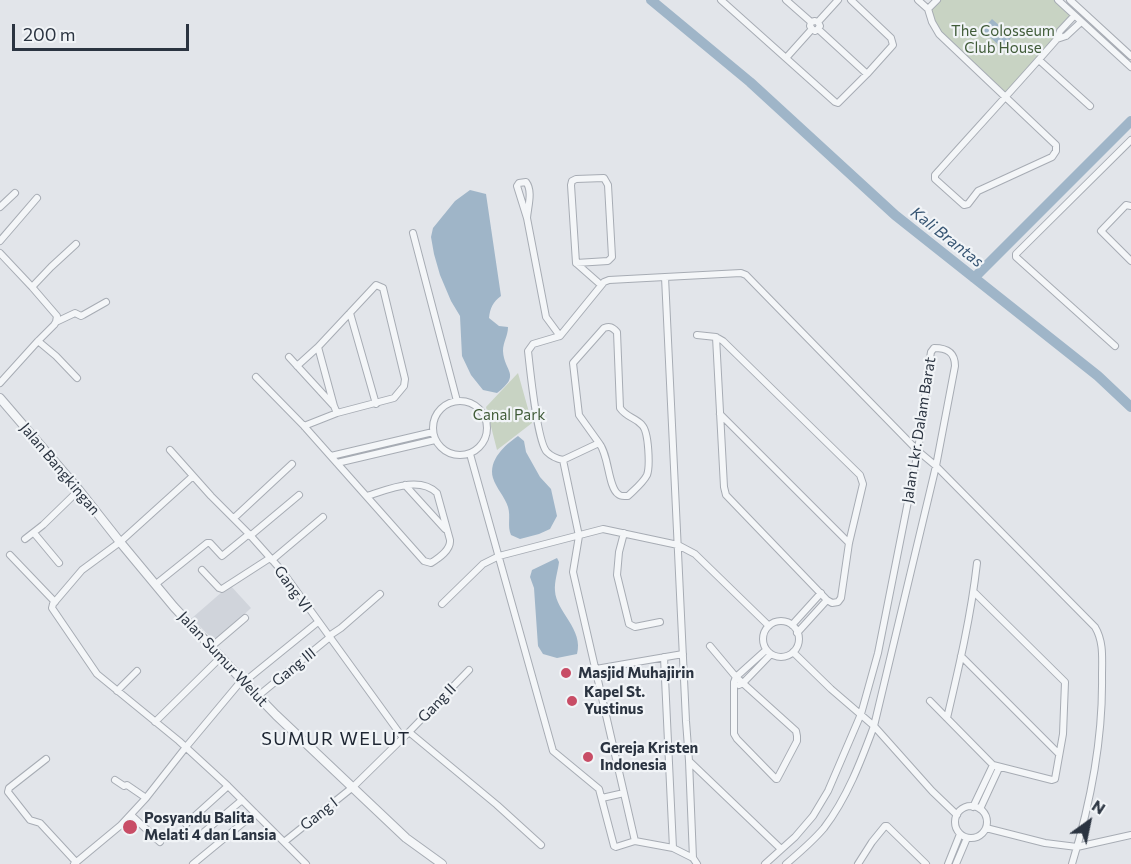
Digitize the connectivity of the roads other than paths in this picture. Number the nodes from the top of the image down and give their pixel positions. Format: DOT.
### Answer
graph roads {
  1 [pos="721,0"];
  2 [pos="786,0"];
  3 [pos="838,0"];
  4 [pos="851,0"];
  5 [pos="918,0"];
  6 [pos="937,0"];
  7 [pos="1070,0"];
  8 [pos="1061,1"];
  9 [pos="928,9"];
  10 [pos="1074,16"];
  11 [pos="1081,22"];
  12 [pos="815,26"];
  13 [pos="1099,27"];
  14 [pos="1093,33"];
  15 [pos="1057,39"];
  16 [pos="1131,56"];
  17 [pos="786,58"];
  18 [pos="1038,60"];
  19 [pos="1131,67"];
  20 [pos="867,74"];
  21 [pos="1005,97"];
  22 [pos="1090,106"];
  23 [pos="1131,140"];
  24 [pos="15,193"];
  25 [pos="37,198"];
  26 [pos="1131,206"];
  27 [pos="0,207"];
  28 [pos="527,218"];
  29 [pos="413,233"];
  30 [pos="0,241"];
  31 [pos="76,244"];
  32 [pos="0,253"];
  33 [pos="1131,261"];
  34 [pos="576,263"];
  35 [pos="665,277"];
  36 [pos="601,285"];
  37 [pos="32,287"];
  38 [pos="106,302"];
  39 [pos="350,312"];
  40 [pos="56,322"];
  41 [pos="697,334"];
  42 [pos="560,336"];
  43 [pos="716,337"];
  44 [pos="38,341"];
  45 [pos="1115,346"];
  46 [pos="318,347"];
  47 [pos="289,357"];
  48 [pos="297,366"];
  49 [pos="256,377"];
  50 [pos="77,378"];
  51 [pos="0,384"];
  52 [pos="0,398"];
  53 [pos="457,401"];
  54 [pos="376,404"];
  55 [pos="335,409"];
  56 [pos="720,414"];
  57 [pos="304,426"];
  58 [pos="433,432"];
  59 [pos="435,440"];
  60 [pos="599,443"];
  61 [pos="170,450"];
  62 [pos="918,451"];
  63 [pos="470,454"];
  64 [pos="331,456"];
  65 [pos="563,460"];
  66 [pos="337,463"];
  67 [pos="292,464"];
  68 [pos="936,466"];
  69 [pos="193,476"];
  70 [pos="405,485"];
  71 [pos="79,490"];
  72 [pos="299,495"];
  73 [pos="367,496"];
  74 [pos="323,517"];
  75 [pos="234,519"];
  76 [pos="447,532"];
  77 [pos="34,533"];
  78 [pos="624,533"];
  79 [pos="250,535"];
  80 [pos="579,536"];
  81 [pos="25,539"];
  82 [pos="120,542"];
  83 [pos="849,543"];
  84 [pos="678,545"];
  85 [pos="10,555"];
  86 [pos="499,556"];
  87 [pos="271,559"];
  88 [pos="59,563"];
  89 [pos="977,563"];
  90 [pos="202,570"];
  91 [pos="156,584"];
  92 [pos="974,592"];
  93 [pos="821,593"];
  94 [pos="380,594"];
  95 [pos="827,600"];
  96 [pos="54,602"];
  97 [pos="442,603"];
  98 [pos="245,618"];
  99 [pos="318,622"];
  100 [pos="660,622"];
  101 [pos="792,625"];
  102 [pos="769,626"];
  103 [pos="797,633"];
  104 [pos="330,637"];
  105 [pos="710,646"];
  106 [pos="211,647"];
  107 [pos="769,652"];
  108 [pos="794,652"];
  109 [pos="682,654"];
  110 [pos="961,656"];
  111 [pos="221,657"];
  112 [pos="664,657"];
  113 [pos="596,669"];
  114 [pos="469,670"];
  115 [pos="137,671"];
  116 [pos="736,677"];
  117 [pos="243,681"];
  118 [pos="743,683"];
  119 [pos="733,687"];
  120 [pos="117,691"];
  121 [pos="258,696"];
  122 [pos="930,701"];
  123 [pos="861,714"];
  124 [pos="947,718"];
  125 [pos="155,722"];
  126 [pos="874,726"];
  127 [pos="409,732"];
  128 [pos="403,738"];
  129 [pos="186,747"];
  130 [pos="1059,754"];
  131 [pos="46,759"];
  132 [pos="689,761"];
  133 [pos="996,767"];
  134 [pos="115,780"];
  135 [pos="228,786"];
  136 [pos="353,787"];
  137 [pos="624,793"];
  138 [pos="146,798"];
  139 [pos="602,798"];
  140 [pos="242,800"];
  141 [pos="973,807"];
  142 [pos="980,809"];
  143 [pos="255,813"];
  144 [pos="131,815"];
  145 [pos="957,815"];
  146 [pos="186,824"];
  147 [pos="986,828"];
  148 [pos="204,832"];
  149 [pos="960,834"];
  150 [pos="1131,835"];
  151 [pos="967,838"];
  152 [pos="160,842"];
  153 [pos="284,842"];
  154 [pos="635,842"];
  155 [pos="541,845"];
  156 [pos="1077,847"];
  157 [pos="673,848"];
  158 [pos="781,849"];
  159 [pos="695,861"];
  160 [pos="75,863"];
  161 [pos="193,864"];
  162 [pos="305,864"];
  163 [pos="442,864"];
  164 [pos="765,864"];
  165 [pos="786,864"];
  166 [pos="858,864"];
  167 [pos="926,864"];
  168 [pos="948,864"];
  169 [pos="956,864"];
  170 [pos="1072,864"];
  1 -- 17 [label="street"];
  2 -- 12 [label="street"];
  3 -- 12 [label="street"];
  4 -- 20 [label="street"];
  5 -- 9 [label="street"];
  6 -- 9 [label="street"];
  7 -- 13 [label="street"];
  8 -- 10 [label="street"];
  9 -- 21 [label="street"];
  10 -- 11 [label="street"];
  10 -- 15 [label="street"];
  11 -- 14 [label="street"];
  11 -- 15 [label="street"];
  12 -- 17 [label="street"];
  12 -- 20 [label="street"];
  13 -- 14 [label="street"];
  13 -- 16 [label="street"];
  14 -- 19 [label="street"];
  15 -- 18 [label="street"];
  17 -- 20 [label="street"];
  18 -- 21 [label="street"];
  18 -- 22 [label="street"];
  21 -- 21 [label="street"];
  23 -- 45 [label="street"];
  24 -- 27 [label="street"];
  25 -- 30 [label="street"];
  26 -- 33 [label="street"];
  28 -- 28 [label="street"];
  28 -- 42 [label="street"];
  29 -- 53 [label="street"];
  31 -- 37 [label="street"];
  32 -- 37 [label="street"];
  34 -- 34 [label="street"];
  34 -- 36 [label="street"];
  35 -- 36 [label="street"];
  35 -- 62 [label="street"];
  35 -- 84 [label="street"];
  36 -- 42 [label="street"];
  37 -- 40 [label="street"];
  38 -- 40 [label="street"];
  39 -- 46 [label="street"];
  39 -- 54 [label="street"];
  39 -- 54 [label="street"];
  40 -- 44 [label="street"];
  41 -- 43 [label="street"];
  42 -- 65 [label="street"];
  43 -- 56 [label="street"];
  43 -- 83 [label="street"];
  44 -- 50 [label="street"];
  44 -- 51 [label="street"];
  46 -- 48 [label="street"];
  46 -- 55 [label="street"];
  47 -- 48 [label="street"];
  48 -- 55 [label="street"];
  49 -- 57 [label="street"];
  52 -- 71 [label="street, Jalan Bangkingan"];
  53 -- 58 [label="street"];
  53 -- 63 [label="street"];
  54 -- 55 [label="street"];
  55 -- 57 [label="street"];
  56 -- 83 [label="street"];
  56 -- 93 [label="street"];
  57 -- 64 [label="street"];
  58 -- 59 [label="street"];
  58 -- 64 [label="street"];
  59 -- 63 [label="street"];
  59 -- 66 [label="street"];
  60 -- 60 [label="street"];
  60 -- 65 [label="street"];
  61 -- 69 [label="street, Gang VI"];
  62 -- 68 [label="street"];
  62 -- 68 [label="street, Jalan Lkr. Dalam Barat"];
  62 -- 123 [label="street, Jalan Lkr. Dalam Barat"];
  63 -- 86 [label="street"];
  64 -- 66 [label="street"];
  65 -- 80 [label="street"];
  66 -- 73 [label="street"];
  67 -- 75 [label="street"];
  68 -- 126 [label="street, Jalan Lkr. Dalam Barat"];
  68 -- 156 [label="street"];
  69 -- 75 [label="street, Gang VI"];
  69 -- 82 [label="street"];
  70 -- 73 [label="street"];
  70 -- 76 [label="street"];
  70 -- 76 [label="street"];
  71 -- 77 [label="street"];
  71 -- 82 [label="street, Jalan Bangkingan"];
  72 -- 79 [label="street"];
  73 -- 76 [label="street"];
  74 -- 87 [label="street"];
  75 -- 79 [label="street, Gang VI"];
  77 -- 81 [label="street"];
  77 -- 88 [label="street"];
  78 -- 80 [label="street"];
  78 -- 84 [label="street"];
  78 -- 100 [label="street"];
  79 -- 87 [label="street, Gang VI"];
  79 -- 91 [label="street"];
  80 -- 86 [label="street"];
  80 -- 113 [label="street"];
  82 -- 91 [label="street, Jalan Sumur Welut"];
  82 -- 96 [label="street"];
  83 -- 95 [label="street"];
  84 -- 102 [label="street"];
  84 -- 109 [label="street"];
  85 -- 96 [label="street"];
  86 -- 97 [label="street"];
  86 -- 139 [label="street"];
  87 -- 90 [label="street"];
  87 -- 99 [label="street, Gang VI"];
  89 -- 92 [label="street"];
  91 -- 106 [label="street, Jalan Sumur Welut"];
  92 -- 110 [label="street"];
  92 -- 130 [label="street"];
  93 -- 95 [label="street"];
  93 -- 101 [label="street"];
  94 -- 104 [label="street, Gang III"];
  95 -- 103 [label="street"];
  96 -- 120 [label="street"];
  98 -- 106 [label="street"];
  99 -- 104 [label="street, Gang VI"];
  99 -- 117 [label="street"];
  101 -- 102 [label="street"];
  101 -- 103 [label="street"];
  102 -- 107 [label="street"];
  103 -- 108 [label="street"];
  104 -- 121 [label="street, Gang III"];
  104 -- 128 [label="street, Gang VI"];
  105 -- 116 [label="street"];
  106 -- 111 [label="street, Jalan Sumur Welut"];
  107 -- 108 [label="street"];
  107 -- 116 [label="street"];
  107 -- 118 [label="street"];
  108 -- 123 [label="street"];
  109 -- 112 [label="street"];
  109 -- 132 [label="street"];
  110 -- 124 [label="street"];
  110 -- 130 [label="street"];
  111 -- 117 [label="street, Jalan Sumur Welut"];
  111 -- 125 [label="street"];
  112 -- 113 [label="street"];
  112 -- 157 [label="street"];
  113 -- 137 [label="street"];
  114 -- 127 [label="street, Gang II"];
  115 -- 120 [label="street"];
  116 -- 118 [label="street"];
  116 -- 119 [label="street"];
  117 -- 121 [label="street, Jalan Sumur Welut"];
  117 -- 129 [label="street"];
  118 -- 119 [label="street"];
  118 -- 119 [label="street"];
  120 -- 125 [label="street"];
  121 -- 136 [label="street, Jalan Sumur Welut"];
  122 -- 124 [label="street"];
  123 -- 126 [label="street"];
  123 -- 158 [label="street, Jalan Lkr. Dalam Barat"];
  124 -- 133 [label="street"];
  125 -- 129 [label="street"];
  126 -- 145 [label="street"];
  126 -- 165 [label="street, Jalan Lkr. Dalam Barat"];
  127 -- 128 [label="street, Gang II"];
  127 -- 155 [label="street"];
  128 -- 136 [label="street, Gang II"];
  129 -- 135 [label="street"];
  129 -- 138 [label="street"];
  130 -- 133 [label="street"];
  131 -- 160 [label="street"];
  132 -- 158 [label="street"];
  132 -- 159 [label="street"];
  133 -- 141 [label="street"];
  133 -- 142 [label="street"];
  134 -- 138 [label="street"];
  135 -- 140 [label="street"];
  135 -- 146 [label="street"];
  136 -- 153 [label="street, Gang I"];
  136 -- 163 [label="street, Jalan Sumur Welut"];
  137 -- 139 [label="street"];
  137 -- 154 [label="street"];
  138 -- 144 [label="street"];
  139 -- 154 [label="street"];
  140 -- 143 [label="street"];
  140 -- 148 [label="street"];
  141 -- 142 [label="street"];
  141 -- 145 [label="street"];
  142 -- 147 [label="street"];
  143 -- 153 [label="street"];
  143 -- 161 [label="street"];
  144 -- 152 [label="street"];
  144 -- 160 [label="street"];
  145 -- 149 [label="street"];
  147 -- 151 [label="street"];
  147 -- 156 [label="street"];
  149 -- 151 [label="street"];
  149 -- 168 [label="street"];
  150 -- 156 [label="street"];
  151 -- 169 [label="street"];
  153 -- 162 [label="street"];
  154 -- 157 [label="street"];
  156 -- 170 [label="street"];
  157 -- 159 [label="street"];
  158 -- 164 [label="street, Jalan Lkr. Dalam Barat"];
  166 -- 167 [label="street"];
}
